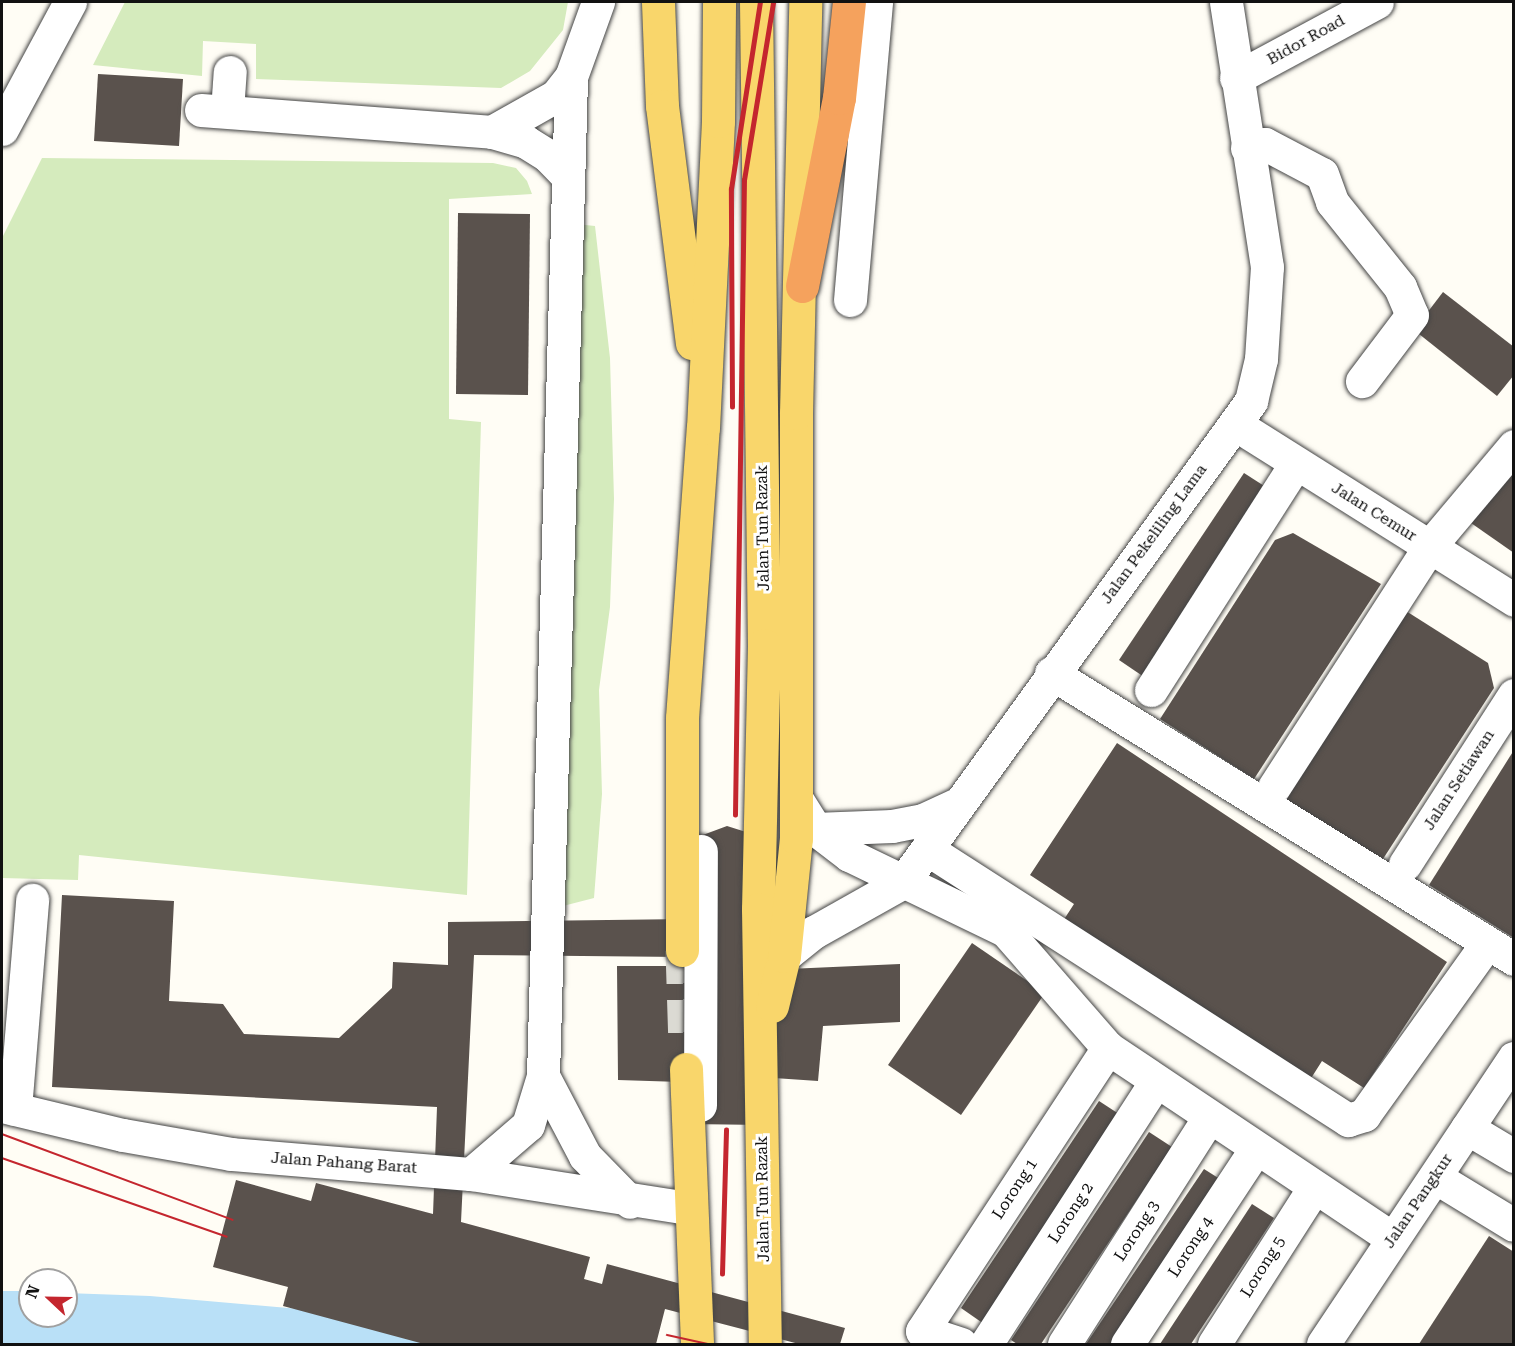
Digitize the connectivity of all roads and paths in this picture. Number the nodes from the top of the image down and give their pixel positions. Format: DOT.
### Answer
graph roads {
  1 [pos="70,2"];
  2 [pos="598,2"];
  3 [pos="658,2"];
  4 [pos="719,2"];
  5 [pos="756,2"];
  6 [pos="805,2"];
  7 [pos="849,2"];
  8 [pos="876,2"];
  9 [pos="1226,2"];
  10 [pos="1377,2"];
  11 [pos="230,72"];
  12 [pos="571,77"];
  13 [pos="1236,78"];
  14 [pos="2,129"];
  15 [pos="492,132"];
  16 [pos="1248,148"];
  17 [pos="567,176"];
  18 [pos="802,286"];
  19 [pos="850,300"];
  20 [pos="1362,381"];
  21 [pos="1235,424"];
  22 [pos="703,428"];
  23 [pos="1514,446"];
  24 [pos="1296,463"];
  25 [pos="1429,547"];
  26 [pos="1514,600"];
  27 [pos="1051,673"];
  28 [pos="1151,690"];
  29 [pos="1514,695"];
  30 [pos="1274,787"];
  31 [pos="796,798"];
  32 [pos="962,801"];
  33 [pos="815,829"];
  34 [pos="927,849"];
  35 [pos="701,851"];
  36 [pos="1404,864"];
  37 [pos="903,882"];
  38 [pos="32,900"];
  39 [pos="15,950"];
  40 [pos="682,950"];
  41 [pos="1500,951"];
  42 [pos="784,956"];
  43 [pos="1108,1048"];
  44 [pos="761,1054"];
  45 [pos="1514,1058"];
  46 [pos="686,1070"];
  47 [pos="543,1076"];
  48 [pos="1156,1081"];
  49 [pos="8,1107"];
  50 [pos="700,1110"];
  51 [pos="1209,1117"];
  52 [pos="1467,1128"];
  53 [pos="1255,1150"];
  54 [pos="1514,1156"];
  55 [pos="471,1174"];
  56 [pos="1435,1178"];
  57 [pos="1313,1189"];
  58 [pos="630,1203"];
  59 [pos="689,1208"];
  60 [pos="1514,1225"];
  61 [pos="1392,1238"];
  62 [pos="697,1344"];
  63 [pos="765,1344"];
  64 [pos="961,1344"];
  65 [pos="986,1344"];
  66 [pos="1064,1344"];
  67 [pos="1126,1344"];
  68 [pos="1214,1344"];
  69 [pos="1323,1344"];
  1 -- 14 [label="street"];
  2 -- 12 [label="street"];
  3 -- 22 [label="main road"];
  4 -- 22 [label="main road"];
  5 -- 44 [label="main road, Jalan Tun Razak"];
  6 -- 18 [label="main road, Jalan Tun Razak"];
  7 -- 18 [label="highway"];
  8 -- 19 [label="street"];
  9 -- 13 [label="street, Jalan Pekeliling Lama"];
  10 -- 13 [label="street, Bidor Road"];
  11 -- 15 [label="street"];
  12 -- 15 [label="street"];
  12 -- 17 [label="street"];
  13 -- 16 [label="street, Jalan Pekeliling Lama"];
  15 -- 17 [label="street"];
  16 -- 20 [label="street"];
  16 -- 21 [label="street, Jalan Pekeliling Lama"];
  17 -- 47 [label="street"];
  18 -- 31 [label="main road, Jalan Tun Razak"];
  21 -- 24 [label="street, Jalan Cemur"];
  21 -- 27 [label="street, Jalan Pekeliling Lama"];
  22 -- 40 [label="main road"];
  23 -- 25 [label="street"];
  24 -- 25 [label="street, Jalan Cemur"];
  24 -- 28 [label="street"];
  25 -- 26 [label="street, Jalan Cemur"];
  25 -- 30 [label="street"];
  27 -- 32 [label="street, Jalan Pekeliling Lama"];
  27 -- 41 [label="street"];
  29 -- 36 [label="street, Jalan Setiawan"];
  31 -- 33 [label="street"];
  31 -- 42 [label="main road, Jalan Tun Razak"];
  32 -- 33 [label="street"];
  32 -- 34 [label="street, Jalan Pekeliling Lama"];
  33 -- 37 [label="street"];
  34 -- 37 [label="street, Jalan Pekeliling Lama"];
  34 -- 41 [label="street"];
  35 -- 50 [label="street"];
  37 -- 42 [label="street, Jalan Pekeliling Lama"];
  37 -- 43 [label="street"];
  38 -- 39 [label="street"];
  39 -- 49 [label="street"];
  42 -- 44 [label="main road, Jalan Tun Razak"];
  43 -- 48 [label="street"];
  43 -- 64 [label="street, Lorong 1"];
  44 -- 63 [label="main road, Jalan Tun Razak"];
  45 -- 52 [label="street, Jalan Pangkur"];
  46 -- 59 [label="main road"];
  47 -- 55 [label="street"];
  47 -- 58 [label="street"];
  48 -- 51 [label="street"];
  48 -- 65 [label="street, Lorong 2"];
  49 -- 55 [label="street, Jalan Pahang Barat"];
  51 -- 53 [label="street"];
  51 -- 66 [label="street, Lorong 3"];
  52 -- 54 [label="street"];
  52 -- 56 [label="street, Jalan Pangkur"];
  53 -- 57 [label="street"];
  53 -- 67 [label="street, Lorong 4"];
  55 -- 58 [label="street, Jalan Pahang Barat"];
  56 -- 60 [label="street"];
  56 -- 61 [label="street, Jalan Pangkur"];
  57 -- 61 [label="street"];
  57 -- 68 [label="street, Lorong 5"];
  58 -- 59 [label="street, Jalan Pahang Barat"];
  59 -- 62 [label="main road"];
  61 -- 69 [label="street, Jalan Pangkur"];
}
